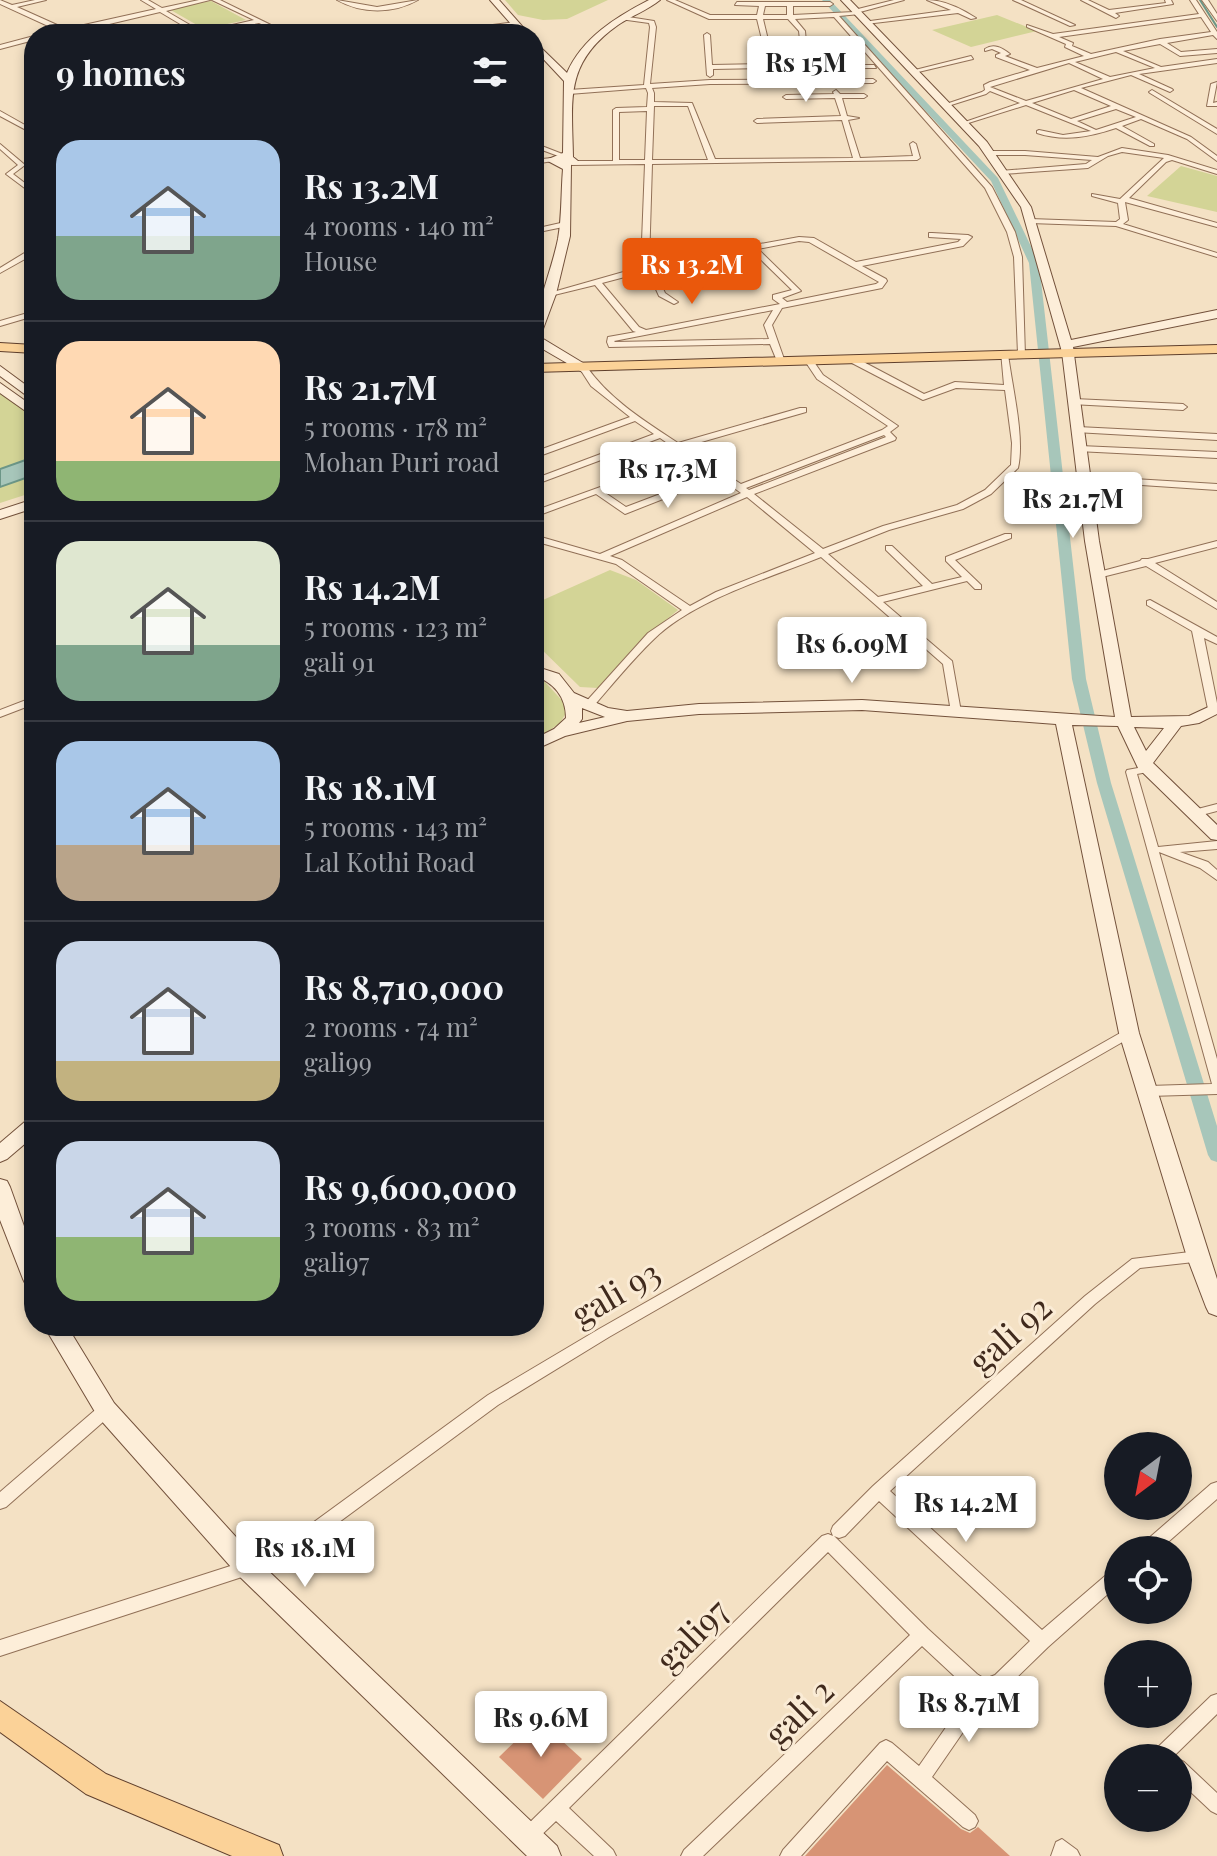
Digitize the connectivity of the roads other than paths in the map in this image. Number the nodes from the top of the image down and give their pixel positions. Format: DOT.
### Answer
graph roads {
  1 [pos="43,0"];
  2 [pos="144,0"];
  3 [pos="207,0"];
  4 [pos="215,0"];
  5 [pos="340,0"];
  6 [pos="412,0"];
  7 [pos="494,0"];
  8 [pos="656,0"];
  9 [pos="670,0"];
  10 [pos="845,0"];
  11 [pos="901,0"];
  12 [pos="930,0"];
  13 [pos="1016,0"];
  14 [pos="1084,0"];
  15 [pos="1168,0"];
  16 [pos="1193,0"];
  17 [pos="1206,0"];
  18 [pos="0,2"];
  19 [pos="736,2"];
  20 [pos="762,4"];
  21 [pos="790,4"];
  22 [pos="830,4"];
  23 [pos="1217,5"];
  24 [pos="12,7"];
  25 [pos="0,9"];
  26 [pos="161,10"];
  27 [pos="959,11"];
  28 [pos="1109,12"];
  29 [pos="837,15"];
  30 [pos="860,16"];
  31 [pos="1216,16"];
  32 [pos="738,17"];
  33 [pos="760,17"];
  34 [pos="790,17"];
  35 [pos="1203,17"];
  36 [pos="622,18"];
  37 [pos="973,18"];
  38 [pos="1119,18"];
  39 [pos="259,21"];
  40 [pos="49,24"];
  41 [pos="101,24"];
  42 [pos="185,24"];
  43 [pos="246,24"];
  44 [pos="266,24"];
  45 [pos="515,24"];
  46 [pos="1072,25"];
  47 [pos="1029,26"];
  48 [pos="1130,30"];
  49 [pos="707,35"];
  50 [pos="1216,35"];
  51 [pos="1053,36"];
  52 [pos="24,41"];
  53 [pos="1160,41"];
  54 [pos="766,42"];
  55 [pos="804,46"];
  56 [pos="0,47"];
  57 [pos="767,50"];
  58 [pos="987,50"];
  59 [pos="1116,50"];
  60 [pos="1217,51"];
  61 [pos="544,56"];
  62 [pos="1090,56"];
  63 [pos="971,58"];
  64 [pos="1069,61"];
  65 [pos="1217,61"];
  66 [pos="771,66"];
  67 [pos="806,66"];
  68 [pos="830,66"];
  69 [pos="709,67"];
  70 [pos="874,67"];
  71 [pos="1160,67"];
  72 [pos="1037,70"];
  73 [pos="914,71"];
  74 [pos="1132,73"];
  75 [pos="1109,79"];
  76 [pos="873,81"];
  77 [pos="710,82"];
  78 [pos="778,82"];
  79 [pos="805,82"];
  80 [pos="834,82"];
  81 [pos="1217,84"];
  82 [pos="647,85"];
  83 [pos="569,86"];
  84 [pos="988,88"];
  85 [pos="1075,88"];
  86 [pos="1170,90"];
  87 [pos="1152,92"];
  88 [pos="809,96"];
  89 [pos="838,96"];
  90 [pos="864,96"];
  91 [pos="786,97"];
  92 [pos="1030,103"];
  93 [pos="1217,104"];
  94 [pos="946,105"];
  95 [pos="650,106"];
  96 [pos="1118,106"];
  97 [pos="811,109"];
  98 [pos="2,117"];
  99 [pos="1142,117"];
  100 [pos="845,118"];
  101 [pos="856,118"];
  102 [pos="757,121"];
  103 [pos="1070,121"];
  104 [pos="964,124"];
  105 [pos="24,126"];
  106 [pos="1116,126"];
  107 [pos="1213,126"];
  108 [pos="1093,130"];
  109 [pos="1039,132"];
  110 [pos="1217,132"];
  111 [pos="913,144"];
  112 [pos="1152,145"];
  113 [pos="1,148"];
  114 [pos="544,150"];
  115 [pos="989,153"];
  116 [pos="1168,157"];
  117 [pos="1099,159"];
  118 [pos="1217,159"];
  119 [pos="564,160"];
  120 [pos="857,160"];
  121 [pos="544,161"];
  122 [pos="712,161"];
  123 [pos="15,162"];
  124 [pos="24,162"];
  125 [pos="616,162"];
  126 [pos="647,162"];
  127 [pos="1002,172"];
  128 [pos="1217,172"];
  129 [pos="24,185"];
  130 [pos="1094,195"];
  131 [pos="1122,200"];
  132 [pos="1030,221"];
  133 [pos="565,224"];
  134 [pos="1117,224"];
  135 [pos="1217,225"];
  136 [pos="544,229"];
  137 [pos="932,235"];
  138 [pos="752,247"];
  139 [pos="1217,255"];
  140 [pos="24,257"];
  141 [pos="854,265"];
  142 [pos="642,269"];
  143 [pos="0,271"];
  144 [pos="598,283"];
  145 [pos="550,294"];
  146 [pos="674,302"];
  147 [pos="782,305"];
  148 [pos="544,310"];
  149 [pos="1217,314"];
  150 [pos="24,317"];
  151 [pos="0,324"];
  152 [pos="645,332"];
  153 [pos="774,341"];
  154 [pos="544,344"];
  155 [pos="0,347"];
  156 [pos="1217,347"];
  157 [pos="1062,350"];
  158 [pos="24,351"];
  159 [pos="1024,352"];
  160 [pos="24,353"];
  161 [pos="0,354"];
  162 [pos="1004,354"];
  163 [pos="950,355"];
  164 [pos="780,359"];
  165 [pos="853,360"];
  166 [pos="809,361"];
  167 [pos="544,366"];
  168 [pos="581,367"];
  169 [pos="0,370"];
  170 [pos="0,387"];
  171 [pos="1009,388"];
  172 [pos="24,389"];
  173 [pos="1074,402"];
  174 [pos="24,405"];
  175 [pos="1183,407"];
  176 [pos="803,410"];
  177 [pos="636,418"];
  178 [pos="1078,430"];
  179 [pos="660,435"];
  180 [pos="1217,437"];
  181 [pos="677,446"];
  182 [pos="1080,449"];
  183 [pos="544,451"];
  184 [pos="1217,455"];
  185 [pos="693,456"];
  186 [pos="720,474"];
  187 [pos="544,478"];
  188 [pos="1084,479"];
  189 [pos="1217,487"];
  190 [pos="597,491"];
  191 [pos="743,491"];
  192 [pos="24,507"];
  193 [pos="544,510"];
  194 [pos="0,515"];
  195 [pos="1008,536"];
  196 [pos="544,541"];
  197 [pos="1217,544"];
  198 [pos="889,548"];
  199 [pos="823,553"];
  200 [pos="603,556"];
  201 [pos="1145,561"];
  202 [pos="1098,575"];
  203 [pos="969,578"];
  204 [pos="930,587"];
  205 [pos="978,587"];
  206 [pos="878,600"];
  207 [pos="1150,603"];
  208 [pos="1217,606"];
  209 [pos="689,610"];
  210 [pos="1197,629"];
  211 [pos="1217,641"];
  212 [pos="544,666"];
  213 [pos="544,674"];
  214 [pos="554,677"];
  215 [pos="568,696"];
  216 [pos="24,704"];
  217 [pos="588,706"];
  218 [pos="956,712"];
  219 [pos="1213,712"];
  220 [pos="0,714"];
  221 [pos="627,716"];
  222 [pos="1070,720"];
  223 [pos="1177,721"];
  224 [pos="1124,722"];
  225 [pos="559,733"];
  226 [pos="544,740"];
  227 [pos="1147,766"];
  228 [pos="1217,807"];
  229 [pos="1194,813"];
  230 [pos="1217,835"];
  231 [pos="1217,845"];
  232 [pos="1217,876"];
  233 [pos="1129,1033"];
  234 [pos="1217,1082"];
  235 [pos="1217,1089"];
  236 [pos="1149,1091"];
  237 [pos="24,1134"];
  238 [pos="0,1154"];
  239 [pos="0,1187"];
  240 [pos="24,1255"];
  241 [pos="1198,1257"];
  242 [pos="1217,1307"];
  243 [pos="61,1336"];
  244 [pos="106,1410"];
  245 [pos="1217,1489"];
  246 [pos="879,1491"];
  247 [pos="0,1502"];
  248 [pos="834,1536"];
  249 [pos="1163,1536"];
  250 [pos="248,1568"];
  251 [pos="1104,1587"];
  252 [pos="922,1635"];
  253 [pos="1042,1641"];
  254 [pos="0,1648"];
  255 [pos="993,1684"];
  256 [pos="1217,1702"];
  257 [pos="0,1715"];
  258 [pos="1173,1744"];
  259 [pos="920,1779"];
  260 [pos="1192,1781"];
  261 [pos="1217,1805"];
  262 [pos="556,1808"];
  263 [pos="969,1821"];
  264 [pos="527,1837"];
  265 [pos="268,1856"];
  266 [pos="547,1856"];
  267 [pos="607,1856"];
  268 [pos="690,1856"];
  269 [pos="789,1856"];
  270 [pos="1060,1856"];
  271 [pos="1071,1856"];
  1 -- 24 [label="street"];
  2 -- 26 [label="street"];
  3 -- 26 [label="street"];
  4 -- 39 [label="street"];
  5 -- 6 [label="street"];
  7 -- 45 [label="street"];
  8 -- 36 [label="street"];
  9 -- 32 [label="street"];
  10 -- 30 [label="street"];
  11 -- 30 [label="street"];
  12 -- 27 [label="street"];
  13 -- 46 [label="street"];
  14 -- 28 [label="street"];
  15 -- 28 [label="street"];
  16 -- 35 [label="street"];
  17 -- 23 [label="street"];
  17 -- 31 [label="street"];
  18 -- 24 [label="street"];
  19 -- 20 [label="street"];
  19 -- 32 [label="street"];
  20 -- 21 [label="street"];
  20 -- 33 [label="street"];
  21 -- 22 [label="street"];
  21 -- 34 [label="street"];
  24 -- 25 [label="street"];
  24 -- 40 [label="street"];
  26 -- 41 [label="street"];
  26 -- 42 [label="street"];
  27 -- 30 [label="street"];
  27 -- 37 [label="street"];
  28 -- 38 [label="street"];
  29 -- 30 [label="street"];
  29 -- 34 [label="street"];
  29 -- 159 [label="street"];
  30 -- 73 [label="street"];
  32 -- 33 [label="street"];
  33 -- 34 [label="street"];
  33 -- 54 [label="street"];
  34 -- 55 [label="street"];
  35 -- 48 [label="street"];
  35 -- 50 [label="street"];
  35 -- 51 [label="street"];
  36 -- 82 [label="street"];
  36 -- 83 [label="street"];
  39 -- 43 [label="street"];
  39 -- 44 [label="street"];
  47 -- 51 [label="street"];
  49 -- 69 [label="street"];
  50 -- 53 [label="street"];
  51 -- 62 [label="street"];
  52 -- 56 [label="street"];
  53 -- 59 [label="street"];
  53 -- 60 [label="street"];
  54 -- 55 [label="street"];
  54 -- 57 [label="street"];
  55 -- 57 [label="street"];
  55 -- 67 [label="street"];
  57 -- 66 [label="street"];
  58 -- 72 [label="street"];
  59 -- 62 [label="street"];
  59 -- 71 [label="street"];
  61 -- 83 [label="street"];
  62 -- 64 [label="street"];
  63 -- 73 [label="street"];
  64 -- 72 [label="street"];
  64 -- 75 [label="street"];
  65 -- 71 [label="street"];
  66 -- 67 [label="street"];
  66 -- 69 [label="street"];
  66 -- 78 [label="street"];
  67 -- 68 [label="street"];
  67 -- 79 [label="street"];
  68 -- 70 [label="street"];
  68 -- 80 [label="street"];
  69 -- 77 [label="street"];
  71 -- 74 [label="street"];
  72 -- 84 [label="street"];
  73 -- 94 [label="street"];
  74 -- 75 [label="street"];
  74 -- 86 [label="street"];
  75 -- 85 [label="street"];
  76 -- 80 [label="street"];
  77 -- 78 [label="street"];
  77 -- 82 [label="street"];
  78 -- 79 [label="street"];
  79 -- 80 [label="street"];
  79 -- 88 [label="street"];
  80 -- 89 [label="street"];
  81 -- 93 [label="street"];
  82 -- 83 [label="street"];
  82 -- 95 [label="street"];
  83 -- 119 [label="street"];
  84 -- 92 [label="street"];
  84 -- 94 [label="street"];
  85 -- 92 [label="street"];
  85 -- 96 [label="street"];
  87 -- 107 [label="street"];
  88 -- 89 [label="street"];
  88 -- 91 [label="street"];
  88 -- 97 [label="street"];
  89 -- 90 [label="street"];
  89 -- 100 [label="street"];
  92 -- 103 [label="street"];
  92 -- 104 [label="street"];
  94 -- 104 [label="street"];
  95 -- 122 [label="street"];
  95 -- 125 [label="street"];
  95 -- 126 [label="street"];
  96 -- 99 [label="street"];
  96 -- 103 [label="street"];
  98 -- 105 [label="street"];
  99 -- 106 [label="street"];
  99 -- 118 [label="street"];
  100 -- 101 [label="street"];
  100 -- 102 [label="street"];
  100 -- 120 [label="street"];
  103 -- 108 [label="street"];
  104 -- 115 [label="street"];
  106 -- 108 [label="street"];
  106 -- 112 [label="street"];
  107 -- 110 [label="street"];
  108 -- 109 [label="street"];
  111 -- 120 [label="street"];
  113 -- 123 [label="street"];
  114 -- 119 [label="street"];
  115 -- 117 [label="street"];
  115 -- 127 [label="street"];
  116 -- 117 [label="street"];
  116 -- 118 [label="street"];
  116 -- 128 [label="street"];
  116 -- 131 [label="street"];
  117 -- 127 [label="street"];
  119 -- 121 [label="street"];
  119 -- 125 [label="street"];
  119 -- 133 [label="street"];
  120 -- 122 [label="street"];
  122 -- 126 [label="street"];
  123 -- 124 [label="street"];
  123 -- 129 [label="street"];
  125 -- 126 [label="street"];
  126 -- 142 [label="street"];
  127 -- 132 [label="street"];
  130 -- 131 [label="street"];
  131 -- 134 [label="street"];
  131 -- 135 [label="street"];
  132 -- 134 [label="street"];
  132 -- 157 [label="street"];
  133 -- 136 [label="street"];
  133 -- 145 [label="street"];
  134 -- 139 [label="street"];
  137 -- 141 [label="street"];
  138 -- 141 [label="street"];
  138 -- 142 [label="street"];
  138 -- 147 [label="street"];
  140 -- 143 [label="street"];
  141 -- 147 [label="street"];
  142 -- 144 [label="street"];
  142 -- 146 [label="street"];
  144 -- 145 [label="street"];
  144 -- 152 [label="street"];
  145 -- 148 [label="street"];
  147 -- 152 [label="street"];
  147 -- 153 [label="street"];
  149 -- 157 [label="street"];
  150 -- 151 [label="street"];
  152 -- 153 [label="street"];
  153 -- 164 [label="street"];
  154 -- 168 [label="street"];
  155 -- 158 [label="main road"];
  156 -- 157 [label="main road"];
  157 -- 159 [label="main road"];
  157 -- 173 [label="street"];
  159 -- 162 [label="main road"];
  159 -- 163 [label="main road"];
  160 -- 161 [label="main road"];
  162 -- 163 [label="main road"];
  162 -- 171 [label="street"];
  163 -- 164 [label="main road"];
  163 -- 165 [label="main road"];
  164 -- 168 [label="main road"];
  165 -- 166 [label="main road"];
  165 -- 171 [label="street"];
  166 -- 168 [label="main road"];
  166 -- 191 [label="street"];
  167 -- 168 [label="main road"];
  168 -- 177 [label="street"];
  169 -- 172 [label="street"];
  170 -- 174 [label="street"];
  171 -- 199 [label="street"];
  173 -- 175 [label="street"];
  173 -- 178 [label="street"];
  176 -- 181 [label="street"];
  177 -- 179 [label="street"];
  177 -- 183 [label="street"];
  178 -- 180 [label="street"];
  178 -- 182 [label="street"];
  179 -- 181 [label="street"];
  179 -- 187 [label="street"];
  181 -- 185 [label="street"];
  182 -- 184 [label="street"];
  182 -- 188 [label="street"];
  185 -- 186 [label="street"];
  185 -- 190 [label="street"];
  186 -- 190 [label="street"];
  186 -- 191 [label="street"];
  188 -- 189 [label="street"];
  188 -- 202 [label="street"];
  190 -- 193 [label="street"];
  191 -- 199 [label="street"];
  191 -- 200 [label="street"];
  192 -- 194 [label="street"];
  195 -- 203 [label="street"];
  196 -- 200 [label="street"];
  197 -- 201 [label="street"];
  198 -- 204 [label="street"];
  199 -- 206 [label="street"];
  199 -- 209 [label="street"];
  200 -- 209 [label="street"];
  201 -- 202 [label="street"];
  201 -- 208 [label="street"];
  202 -- 224 [label="street"];
  203 -- 204 [label="street"];
  203 -- 205 [label="street"];
  204 -- 206 [label="street"];
  206 -- 218 [label="street"];
  207 -- 210 [label="street"];
  209 -- 217 [label="street"];
  210 -- 211 [label="street"];
  210 -- 219 [label="street"];
  212 -- 214 [label="street"];
  213 -- 214 [label="street"];
  214 -- 215 [label="street"];
  215 -- 217 [label="street"];
  215 -- 225 [label="street"];
  216 -- 220 [label="street"];
  217 -- 221 [label="street"];
  218 -- 221 [label="street"];
  218 -- 222 [label="street"];
  219 -- 223 [label="street"];
  221 -- 225 [label="street"];
  222 -- 224 [label="street"];
  222 -- 233 [label="street"];
  223 -- 224 [label="street"];
  223 -- 227 [label="street"];
  224 -- 227 [label="street"];
  225 -- 226 [label="street"];
  227 -- 229 [label="street"];
  227 -- 234 [label="street"];
  228 -- 229 [label="street"];
  229 -- 230 [label="street"];
  231 -- 232 [label="street"];
  233 -- 236 [label="street"];
  233 -- 250 [label="street, gali 93"];
  235 -- 236 [label="street"];
  236 -- 241 [label="street"];
  237 -- 238 [label="street"];
  239 -- 240 [label="street"];
  241 -- 242 [label="street"];
  241 -- 246 [label="street, gali 92"];
  243 -- 244 [label="street"];
  244 -- 247 [label="street"];
  244 -- 250 [label="street"];
  245 -- 249 [label="street"];
  246 -- 248 [label="street, gali 92"];
  246 -- 253 [label="street"];
  248 -- 252 [label="street"];
  248 -- 262 [label="street, gali97"];
  250 -- 254 [label="street, gali 93"];
  250 -- 264 [label="street"];
  251 -- 253 [label="street"];
  252 -- 255 [label="street"];
  252 -- 268 [label="street, gali 2"];
  253 -- 255 [label="street"];
  255 -- 259 [label="street"];
  256 -- 258 [label="street"];
  257 -- 265 [label="main road"];
  259 -- 263 [label="street"];
  259 -- 269 [label="street"];
  260 -- 261 [label="street"];
  262 -- 264 [label="street, gali97"];
  262 -- 267 [label="street"];
  264 -- 266 [label="street"];
  270 -- 271 [label="street"];
}
